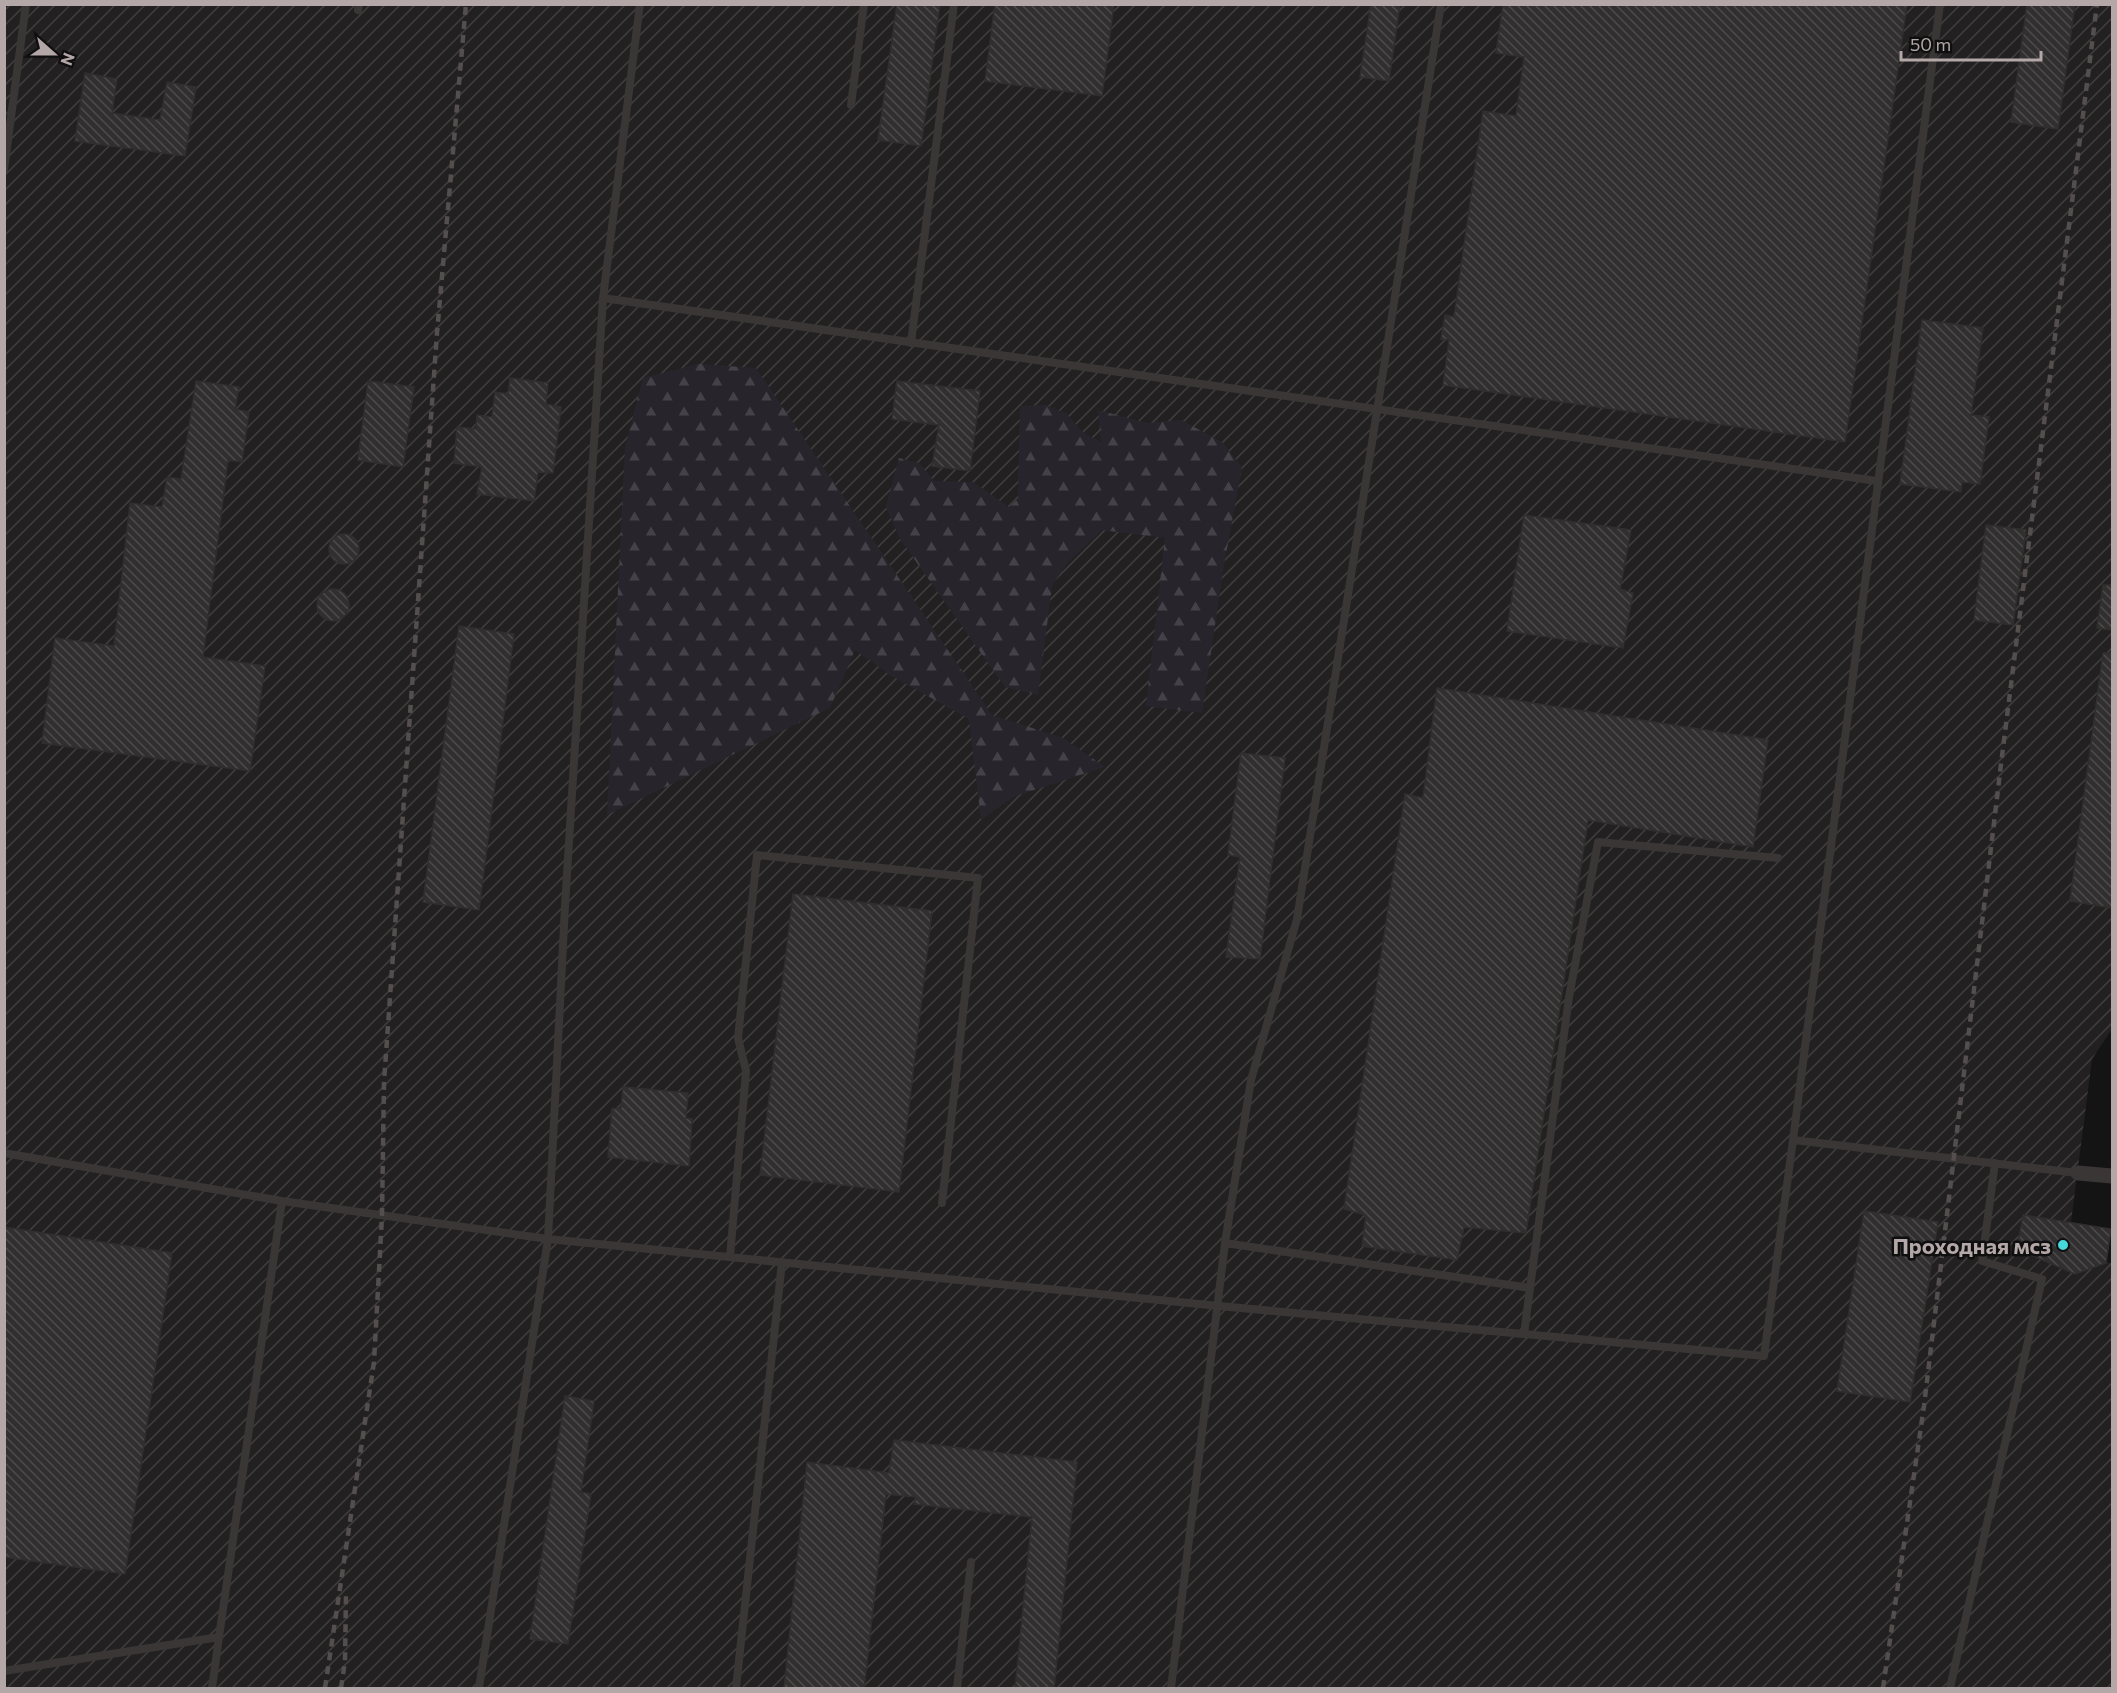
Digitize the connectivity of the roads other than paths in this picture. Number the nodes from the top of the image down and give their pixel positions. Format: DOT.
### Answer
graph roads {
  1 [pos="26,4"];
  2 [pos="640,4"];
  3 [pos="864,4"];
  4 [pos="954,4"];
  5 [pos="1441,4"];
  6 [pos="1940,4"];
  7 [pos="851,105"];
  8 [pos="4,170"];
  9 [pos="603,298"];
  10 [pos="911,343"];
  11 [pos="1378,409"];
  12 [pos="1877,481"];
  13 [pos="1778,858"];
  14 [pos="1793,1140"];
  15 [pos="4,1153"];
  16 [pos="1995,1163"];
  17 [pos="2078,1173"];
  18 [pos="2112,1176"];
  19 [pos="282,1201"];
  20 [pos="942,1203"];
  21 [pos="548,1239"];
  22 [pos="1225,1243"];
  23 [pos="730,1257"];
  24 [pos="782,1262"];
  25 [pos="1530,1288"];
  26 [pos="1219,1306"];
  27 [pos="1524,1334"];
  28 [pos="971,1562"];
  29 [pos="219,1637"];
  30 [pos="4,1671"];
  31 [pos="212,1689"];
  32 [pos="478,1689"];
  33 [pos="736,1689"];
  34 [pos="957,1689"];
  35 [pos="1171,1689"];
  36 [pos="1950,1689"];
  1 -- 8 [label="lane"];
  2 -- 9 [label="lane"];
  3 -- 7 [label="lane"];
  4 -- 10 [label="lane"];
  5 -- 11 [label="lane"];
  6 -- 12 [label="lane"];
  9 -- 10 [label="lane"];
  9 -- 21 [label="lane"];
  10 -- 11 [label="lane"];
  11 -- 12 [label="lane"];
  11 -- 22 [label="lane"];
  12 -- 14 [label="lane"];
  13 -- 25 [label="lane"];
  14 -- 16 [label="lane"];
  14 -- 27 [label="lane"];
  15 -- 19 [label="lane"];
  16 -- 17 [label="lane"];
  16 -- 36 [label="lane"];
  17 -- 18 [label="street"];
  19 -- 21 [label="lane"];
  19 -- 29 [label="lane"];
  20 -- 23 [label="lane"];
  21 -- 23 [label="lane"];
  21 -- 32 [label="lane"];
  22 -- 25 [label="lane"];
  22 -- 26 [label="lane"];
  23 -- 24 [label="lane"];
  24 -- 26 [label="lane"];
  24 -- 33 [label="lane"];
  25 -- 27 [label="lane"];
  26 -- 27 [label="lane"];
  26 -- 35 [label="lane"];
  28 -- 34 [label="lane"];
  29 -- 30 [label="lane"];
  29 -- 31 [label="lane"];
}
